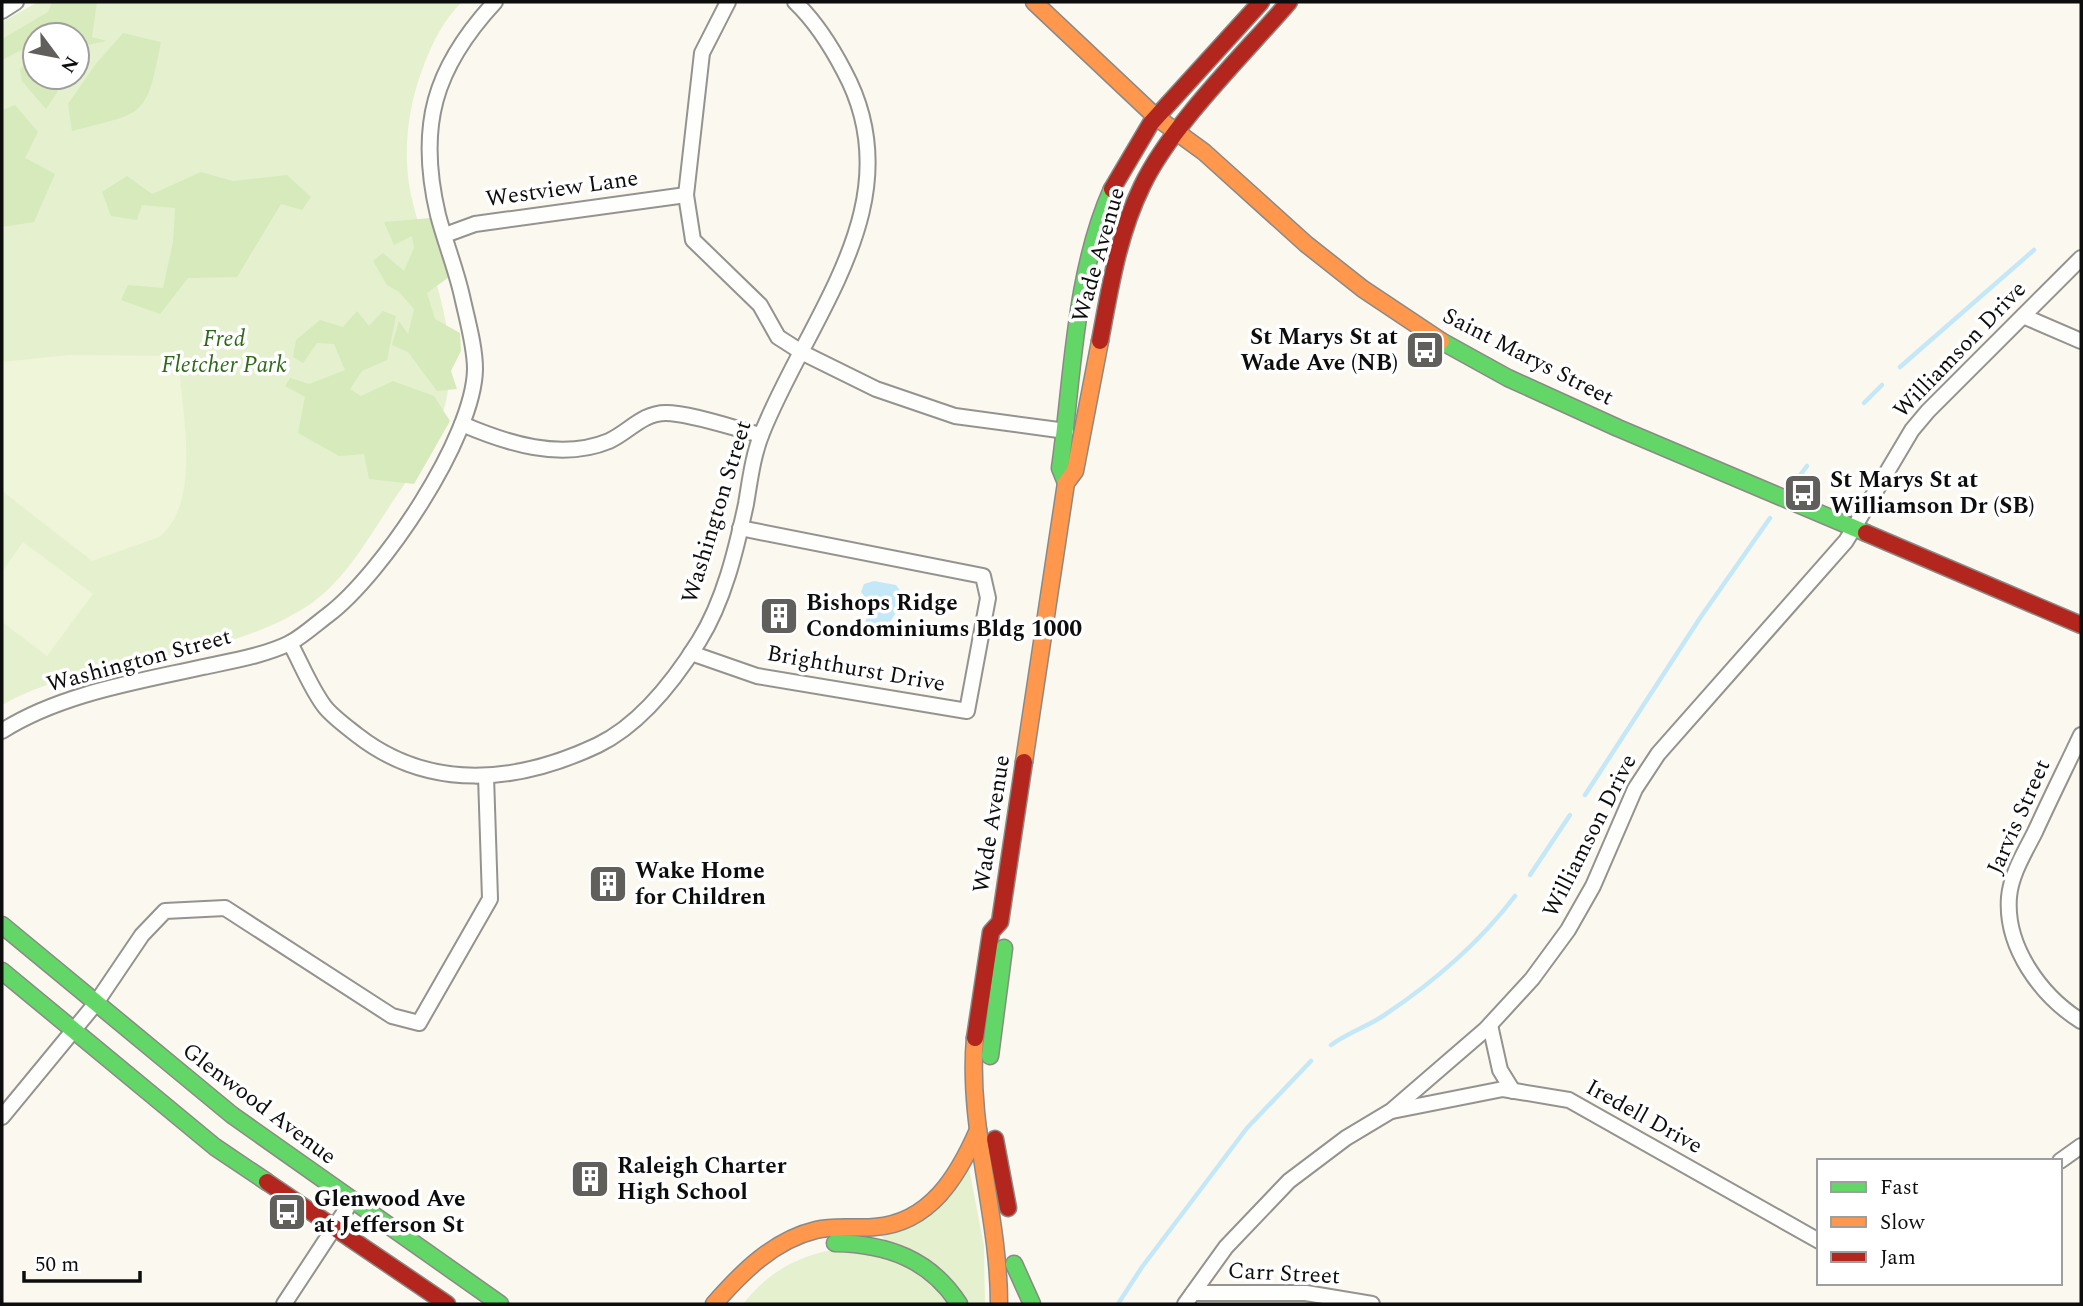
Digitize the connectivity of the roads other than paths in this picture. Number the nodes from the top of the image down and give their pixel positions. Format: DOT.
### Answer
graph roads {
  1 [pos="16,2"];
  2 [pos="495,2"];
  3 [pos="728,2"];
  4 [pos="795,2"];
  5 [pos="1034,2"];
  6 [pos="1261,2"];
  7 [pos="1290,2"];
  8 [pos="2,11"];
  9 [pos="1156,117"];
  10 [pos="1177,132"];
  11 [pos="687,195"];
  12 [pos="444,235"];
  13 [pos="2081,258"];
  14 [pos="2023,316"];
  15 [pos="2081,341"];
  16 [pos="803,353"];
  17 [pos="462,424"];
  18 [pos="1066,430"];
  19 [pos="761,435"];
  20 [pos="1066,483"];
  21 [pos="740,528"];
  22 [pos="1852,530"];
  23 [pos="2081,625"];
  24 [pos="290,643"];
  25 [pos="691,653"];
  26 [pos="2,731"];
  27 [pos="2081,735"];
  28 [pos="486,776"];
  29 [pos="1000,922"];
  30 [pos="2,925"];
  31 [pos="2,971"];
  32 [pos="96,1003"];
  33 [pos="2081,1021"];
  34 [pos="1490,1025"];
  35 [pos="73,1029"];
  36 [pos="1513,1091"];
  37 [pos="1391,1111"];
  38 [pos="2,1117"];
  39 [pos="978,1130"];
  40 [pos="2081,1146"];
  41 [pos="2062,1160"];
  42 [pos="351,1202"];
  43 [pos="1010,1227"];
  44 [pos="333,1229"];
  45 [pos="1817,1240"];
  46 [pos="1189,1299"];
  47 [pos="284,1304"];
  48 [pos="447,1304"];
  49 [pos="500,1304"];
  50 [pos="714,1304"];
  51 [pos="734,1304"];
  52 [pos="959,1304"];
  53 [pos="999,1304"];
  54 [pos="1015,1304"];
  55 [pos="1032,1304"];
  56 [pos="1372,1304"];
  1 -- 8 [label="street"];
  2 -- 12 [label="street, Washington Street"];
  3 -- 11 [label="street"];
  4 -- 16 [label="street, Washington Street"];
  5 -- 9 [label="main road, Saint Marys Street"];
  6 -- 9 [label="main road, Wade Avenue"];
  7 -- 10 [label="main road, Wade Avenue"];
  9 -- 10 [label="main road, Saint Marys Street"];
  9 -- 18 [label="main road, Wade Avenue"];
  10 -- 20 [label="main road, Wade Avenue"];
  10 -- 22 [label="main road, Saint Marys Street"];
  11 -- 12 [label="street, Westview Lane"];
  11 -- 16 [label="street"];
  12 -- 17 [label="street, Washington Street"];
  13 -- 14 [label="street, Williamson Drive"];
  14 -- 15 [label="street"];
  14 -- 22 [label="street, Williamson Drive"];
  16 -- 18 [label="street"];
  16 -- 19 [label="street, Washington Street"];
  17 -- 19 [label="street"];
  17 -- 24 [label="street, Washington Street"];
  18 -- 20 [label="main road, Wade Avenue"];
  19 -- 21 [label="street, Washington Street"];
  20 -- 29 [label="main road, Wade Avenue"];
  21 -- 25 [label="street, Washington Street"];
  21 -- 25 [label="street, Brighthurst Drive"];
  22 -- 23 [label="main road, Saint Marys Street"];
  22 -- 34 [label="street, Williamson Drive"];
  24 -- 26 [label="street, Washington Street"];
  24 -- 28 [label="street, Washington Street"];
  25 -- 28 [label="street, Washington Street"];
  27 -- 33 [label="street, Jarvis Street"];
  28 -- 32 [label="street"];
  29 -- 39 [label="main road, Wade Avenue"];
  29 -- 43 [label="main road, Wade Avenue"];
  30 -- 32 [label="main road, Glenwood Avenue"];
  31 -- 35 [label="main road"];
  32 -- 35 [label="street"];
  32 -- 42 [label="main road, Glenwood Avenue"];
  34 -- 36 [label="street"];
  34 -- 37 [label="street, Williamson Drive"];
  35 -- 38 [label="street"];
  35 -- 44 [label="main road"];
  36 -- 37 [label="street, Iredell Drive"];
  36 -- 45 [label="street, Iredell Drive"];
  37 -- 46 [label="street, Williamson Drive"];
  39 -- 50 [label="main road"];
  39 -- 53 [label="main road, Wade Avenue"];
  40 -- 41 [label="street"];
  42 -- 44 [label="street"];
  42 -- 49 [label="main road, Glenwood Avenue"];
  44 -- 47 [label="street"];
  44 -- 48 [label="main road"];
  46 -- 56 [label="street, Carr Street"];
  51 -- 52 [label="main road"];
  54 -- 55 [label="main road"];
}
